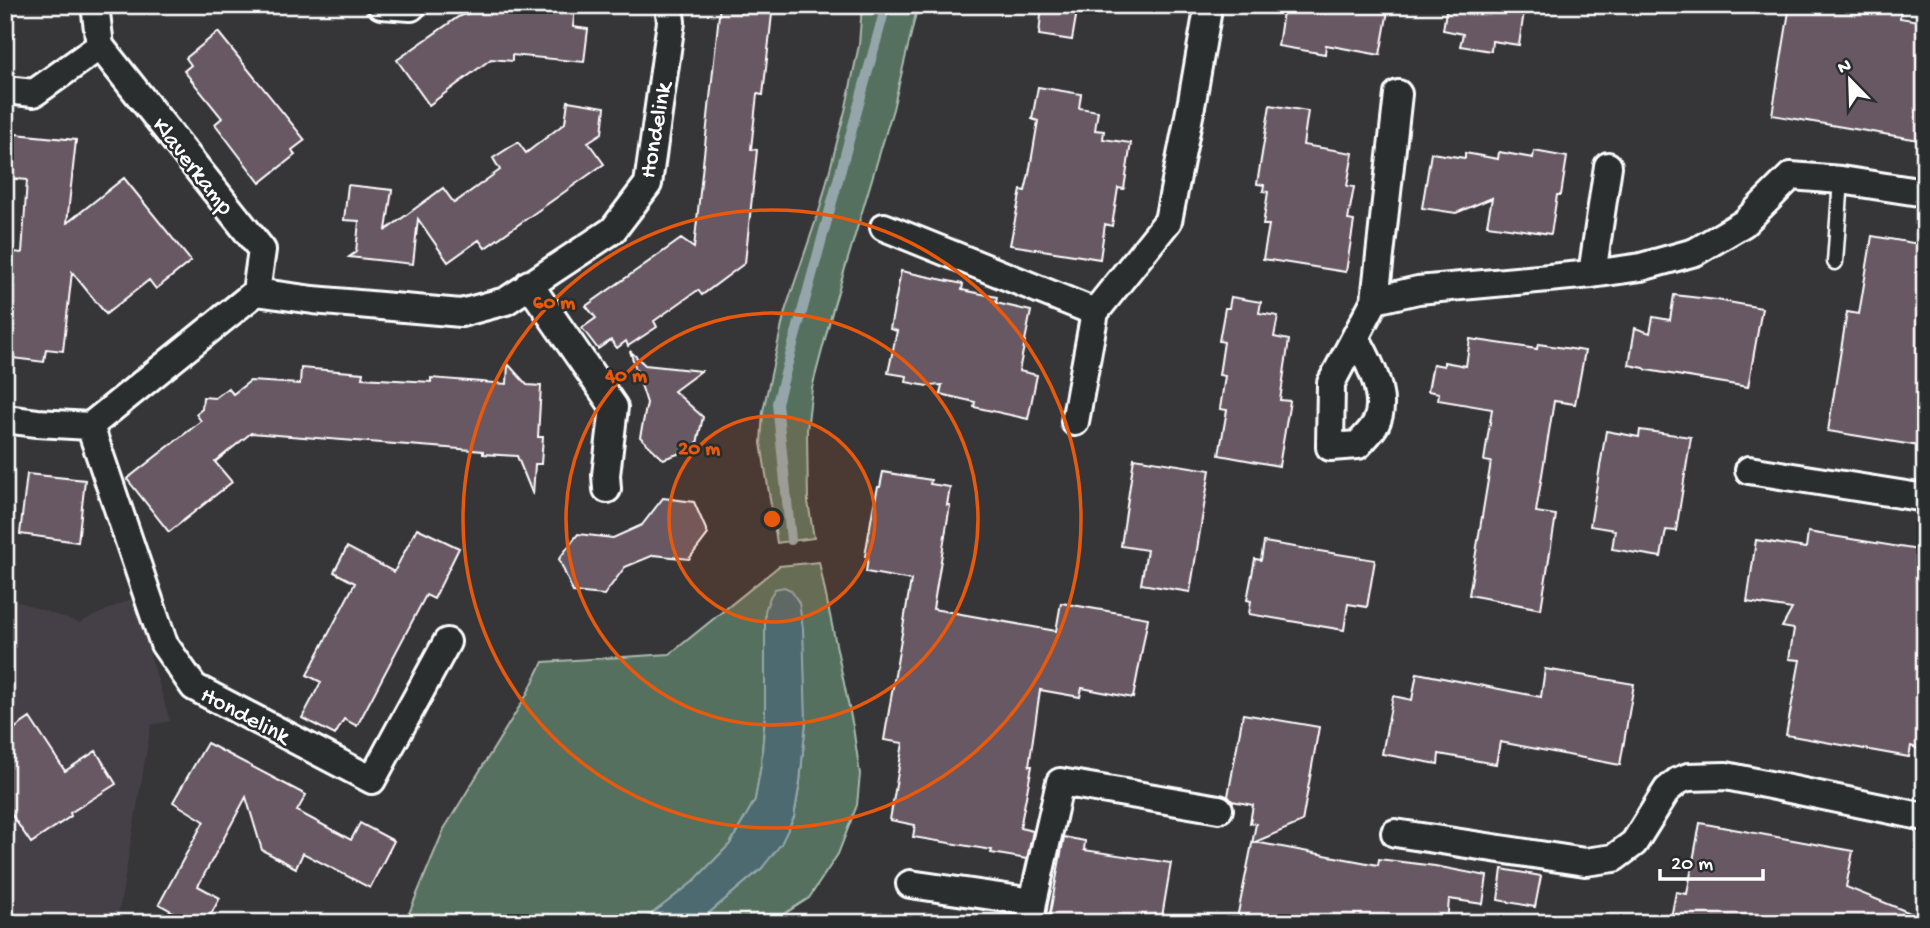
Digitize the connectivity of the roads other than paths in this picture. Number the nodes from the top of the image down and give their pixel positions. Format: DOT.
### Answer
graph roads {
  1 [pos="95,5"];
  2 [pos="381,5"];
  3 [pos="413,5"];
  4 [pos="668,5"];
  5 [pos="1206,5"];
  6 [pos="100,46"];
  7 [pos="5,90"];
  8 [pos="1398,94"];
  9 [pos="1608,166"];
  10 [pos="1841,180"];
  11 [pos="1925,193"];
  12 [pos="884,227"];
  13 [pos="1835,262"];
  14 [pos="1592,274"];
  15 [pos="529,284"];
  16 [pos="256,292"];
  17 [pos="1375,300"];
  18 [pos="1095,312"];
  19 [pos="1356,338"];
  20 [pos="5,419"];
  21 [pos="1075,422"];
  22 [pos="90,426"];
  23 [pos="1749,470"];
  24 [pos="607,489"];
  25 [pos="1925,498"];
  26 [pos="447,642"];
  27 [pos="1219,809"];
  28 [pos="1925,817"];
  29 [pos="1395,834"];
  30 [pos="910,884"];
  31 [pos="1032,912"];
  1 -- 6 [label="street"];
  2 -- 3 [label="street"];
  4 -- 15 [label="street, Hondelink"];
  5 -- 18 [label="street"];
  6 -- 7 [label="street"];
  6 -- 16 [label="street, Klaverkamp"];
  8 -- 17 [label="street"];
  9 -- 14 [label="street"];
  10 -- 11 [label="street"];
  10 -- 13 [label="lane"];
  10 -- 14 [label="street"];
  12 -- 18 [label="street"];
  14 -- 17 [label="street"];
  15 -- 16 [label="street, Hondelink"];
  15 -- 24 [label="street"];
  16 -- 22 [label="street"];
  17 -- 19 [label="street"];
  18 -- 21 [label="street"];
  20 -- 22 [label="street"];
  22 -- 26 [label="street, Hondelink"];
  23 -- 25 [label="street"];
  27 -- 31 [label="street"];
  28 -- 29 [label="street"];
  30 -- 31 [label="street"];
}
